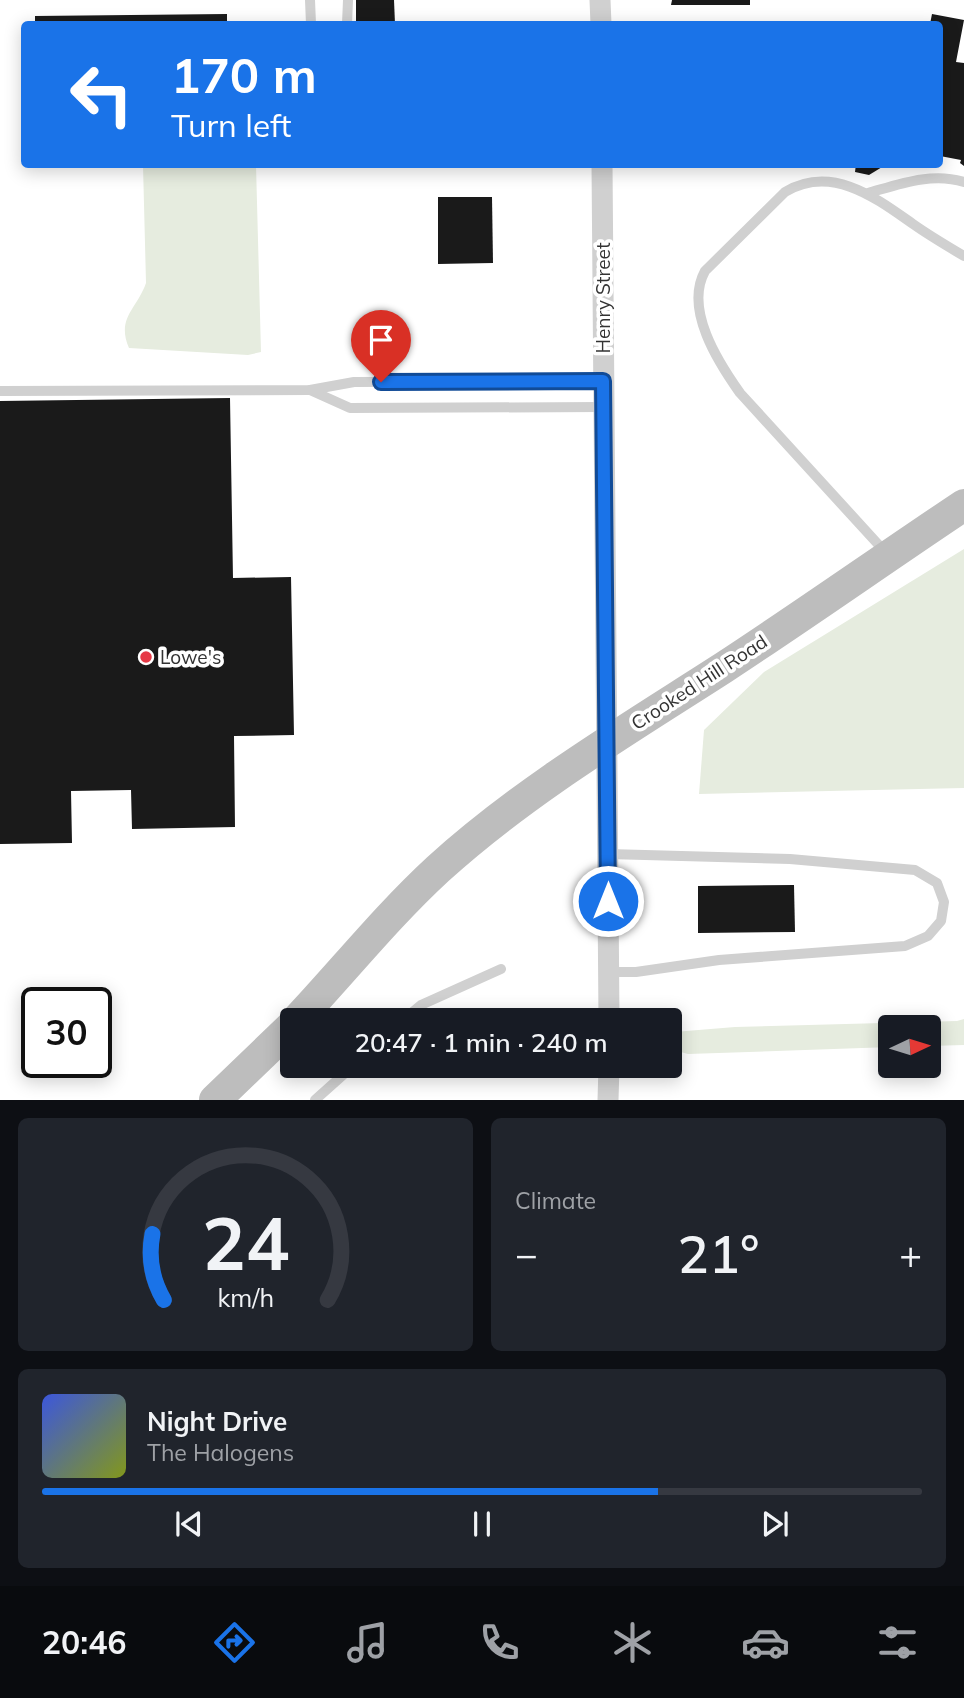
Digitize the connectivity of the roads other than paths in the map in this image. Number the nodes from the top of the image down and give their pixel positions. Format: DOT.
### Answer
graph roads {
  1 [pos="310,0"];
  2 [pos="348,0"];
  3 [pos="600,0"];
  4 [pos="311,21"];
  5 [pos="347,21"];
  6 [pos="601,21"];
  7 [pos="602,168"];
  8 [pos="964,182"];
  9 [pos="868,192"];
  10 [pos="964,256"];
  11 [pos="603,381"];
  12 [pos="310,390"];
  13 [pos="0,391"];
  14 [pos="603,407"];
  15 [pos="964,505"];
  16 [pos="889,557"];
  17 [pos="607,742"];
  18 [pos="608,854"];
  19 [pos="501,969"];
  20 [pos="608,972"];
  21 [pos="309,1008"];
  22 [pos="417,1008"];
  23 [pos="609,1008"];
  24 [pos="280,1038"];
  25 [pos="340,1078"];
  26 [pos="608,1078"];
  27 [pos="318,1098"];
  28 [pos="215,1100"];
  29 [pos="608,1100"];
  1 -- 4 [label="lane"];
  2 -- 5 [label="lane"];
  3 -- 6 [label="street"];
  7 -- 11 [label="street, Henry Street"];
  8 -- 9 [label="lane"];
  9 -- 10 [label="lane"];
  9 -- 16 [label="lane"];
  11 -- 12 [label="lane"];
  11 -- 14 [label="street, Henry Street"];
  12 -- 13 [label="lane"];
  12 -- 14 [label="lane"];
  14 -- 17 [label="street, Henry Street"];
  15 -- 16 [label="main road, Crooked Hill Road"];
  16 -- 17 [label="main road, Crooked Hill Road"];
  17 -- 18 [label="street, Henry Street"];
  17 -- 21 [label="main road, Crooked Hill Road"];
  18 -- 20 [label="street, Henry Street"];
  18 -- 20 [label="lane"];
  19 -- 22 [label="lane"];
  20 -- 23 [label="street, Henry Street"];
  24 -- 28 [label="main road"];
  25 -- 27 [label="lane"];
  26 -- 29 [label="street"];
}
